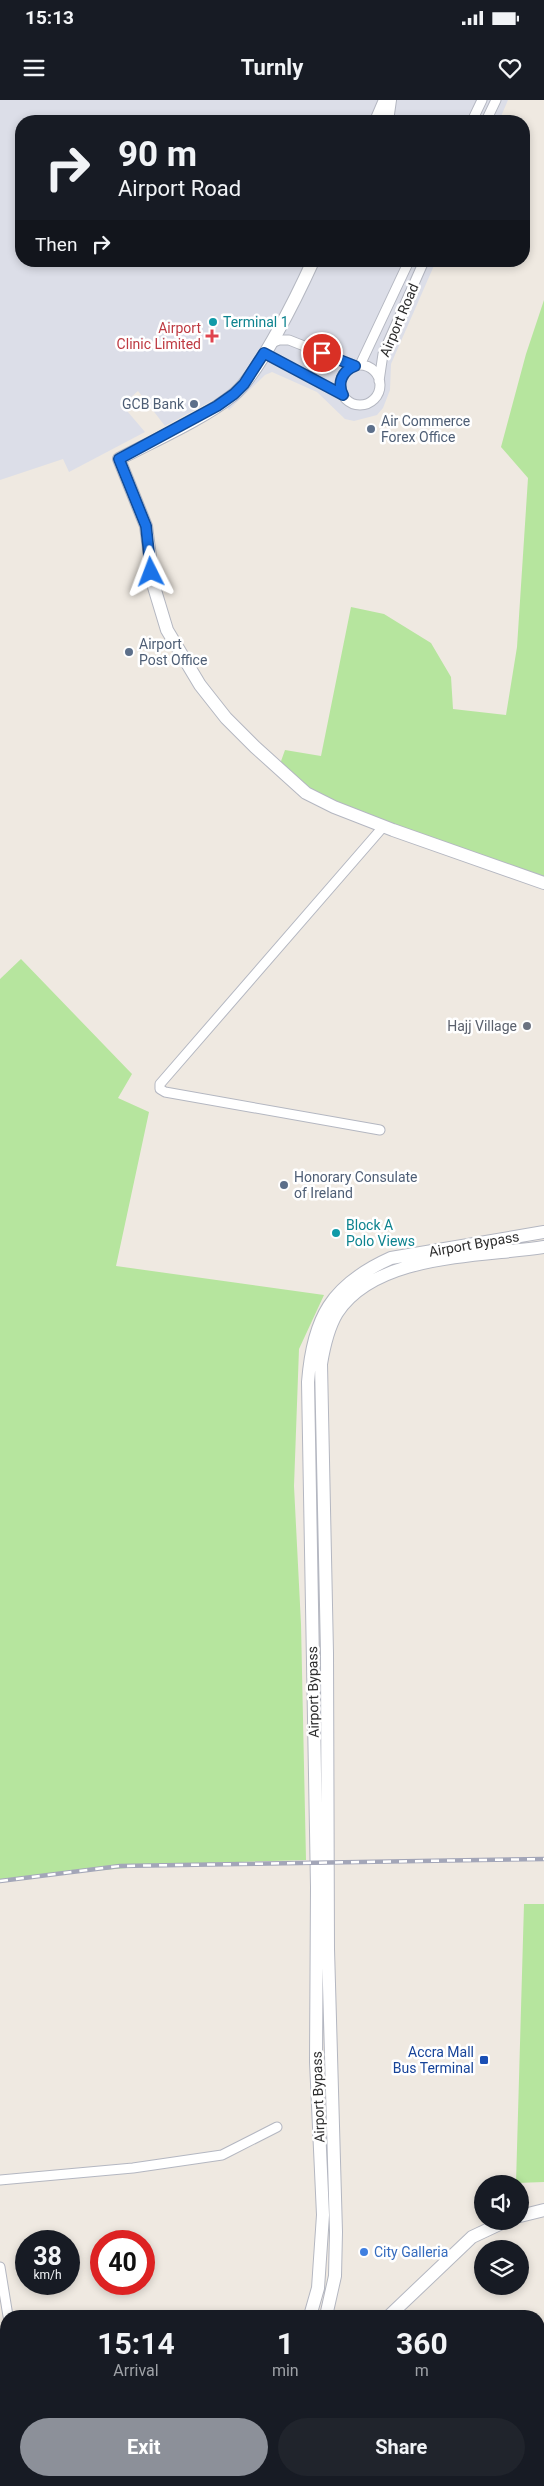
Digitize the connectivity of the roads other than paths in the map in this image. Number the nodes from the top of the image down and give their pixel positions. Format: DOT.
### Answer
graph roads {
  1 [pos="385,100"];
  2 [pos="390,100"];
  3 [pos="482,100"];
  4 [pos="496,100"];
  5 [pos="379,115"];
  6 [pos="387,115"];
  7 [pos="475,115"];
  8 [pos="489,115"];
  9 [pos="311,267"];
  10 [pos="319,267"];
  11 [pos="406,267"];
  12 [pos="421,267"];
  13 [pos="305,280"];
  14 [pos="267,348"];
  15 [pos="357,366"];
  16 [pos="379,381"];
  17 [pos="343,395"];
  18 [pos="383,827"];
  19 [pos="544,883"];
  20 [pos="380,1130"];
  21 [pos="544,1232"];
  22 [pos="544,1247"];
  23 [pos="277,2127"];
  24 [pos="0,2180"];
  25 [pos="544,2210"];
  26 [pos="529,2214"];
  27 [pos="487,2230"];
  28 [pos="0,2267"];
  29 [pos="7,2310"];
  30 [pos="312,2310"];
  31 [pos="327,2310"];
  32 [pos="395,2310"];
  1 -- 5 [label="main road"];
  2 -- 6 [label="main road"];
  3 -- 7 [label="street"];
  4 -- 8 [label="street"];
  9 -- 13 [label="main road"];
  10 -- 13 [label="main road"];
  11 -- 15 [label="street, Airport Road"];
  12 -- 16 [label="street, Airport Road"];
  13 -- 14 [label="main road"];
  14 -- 15 [label="street, Airport Road"];
  14 -- 17 [label="street, Airport Road"];
  14 -- 18 [label="main road"];
  15 -- 16 [label="street, Airport Road"];
  15 -- 17 [label="street, Airport Road"];
  16 -- 17 [label="street, Airport Road"];
  18 -- 19 [label="main road"];
  18 -- 20 [label="street"];
  21 -- 30 [label="main road, Airport Bypass"];
  22 -- 31 [label="main road, Airport Bypass"];
  23 -- 24 [label="street"];
  25 -- 26 [label="main road"];
  27 -- 32 [label="main road"];
  28 -- 29 [label="street"];
}
